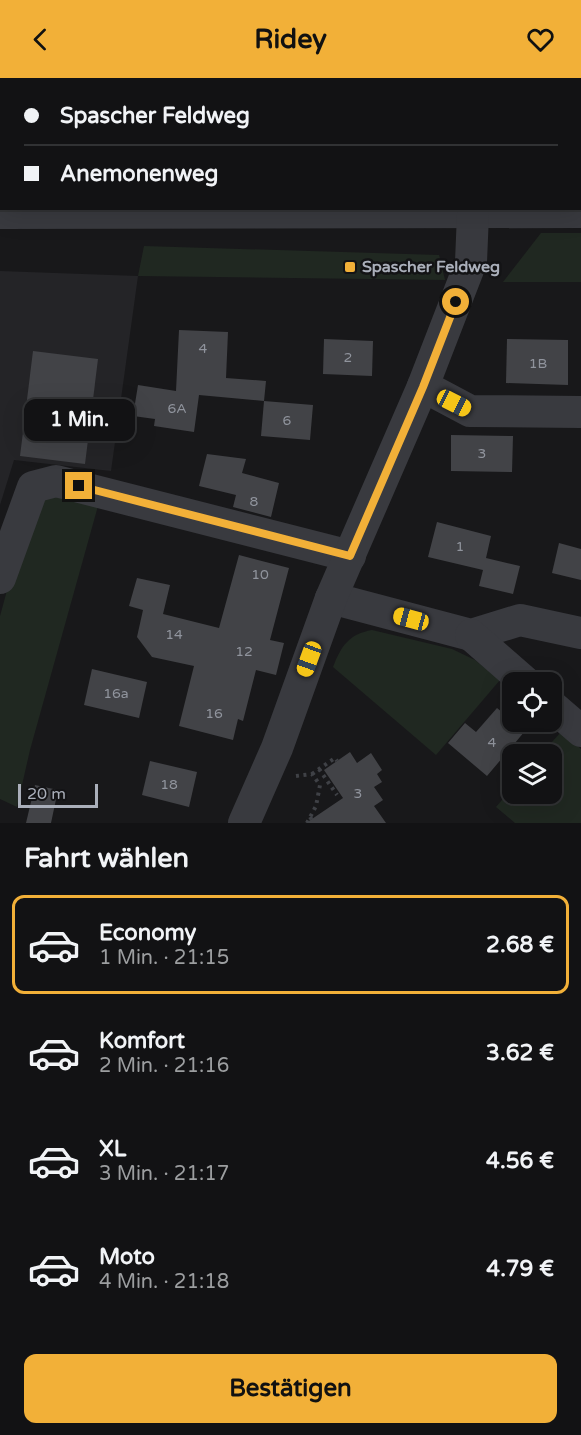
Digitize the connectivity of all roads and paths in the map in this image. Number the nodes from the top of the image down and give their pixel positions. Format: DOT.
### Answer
graph roads {
  1 [pos="433,211"];
  2 [pos="0,213"];
  3 [pos="581,213"];
  4 [pos="473,214"];
  5 [pos="423,387"];
  6 [pos="581,412"];
  7 [pos="350,556"];
  8 [pos="0,578"];
  9 [pos="331,598"];
  10 [pos="581,633"];
  11 [pos="471,635"];
  12 [pos="514,672"];
  13 [pos="562,715"];
  14 [pos="581,731"];
  15 [pos="338,761"];
  16 [pos="319,769"];
  17 [pos="267,770"];
  18 [pos="312,774"];
  19 [pos="337,795"];
  20 [pos="310,817"];
  21 [pos="244,823"];
  22 [pos="307,823"];
  23 [pos="314,823"];
  1 -- 2 [label="street"];
  1 -- 4 [label="street"];
  3 -- 4 [label="street"];
  4 -- 5 [label="street"];
  5 -- 6 [label="street"];
  5 -- 7 [label="street"];
  7 -- 8 [label="street"];
  7 -- 9 [label="street"];
  9 -- 11 [label="street"];
  9 -- 17 [label="street"];
  10 -- 11 [label="street"];
  11 -- 12 [label="street"];
  13 -- 14 [label="street"];
  15 -- 16 [label="path"];
  16 -- 18 [label="path"];
  16 -- 19 [label="path"];
  17 -- 18 [label="path"];
  17 -- 21 [label="street"];
  18 -- 20 [label="path"];
  20 -- 22 [label="path"];
  20 -- 23 [label="path"];
}
